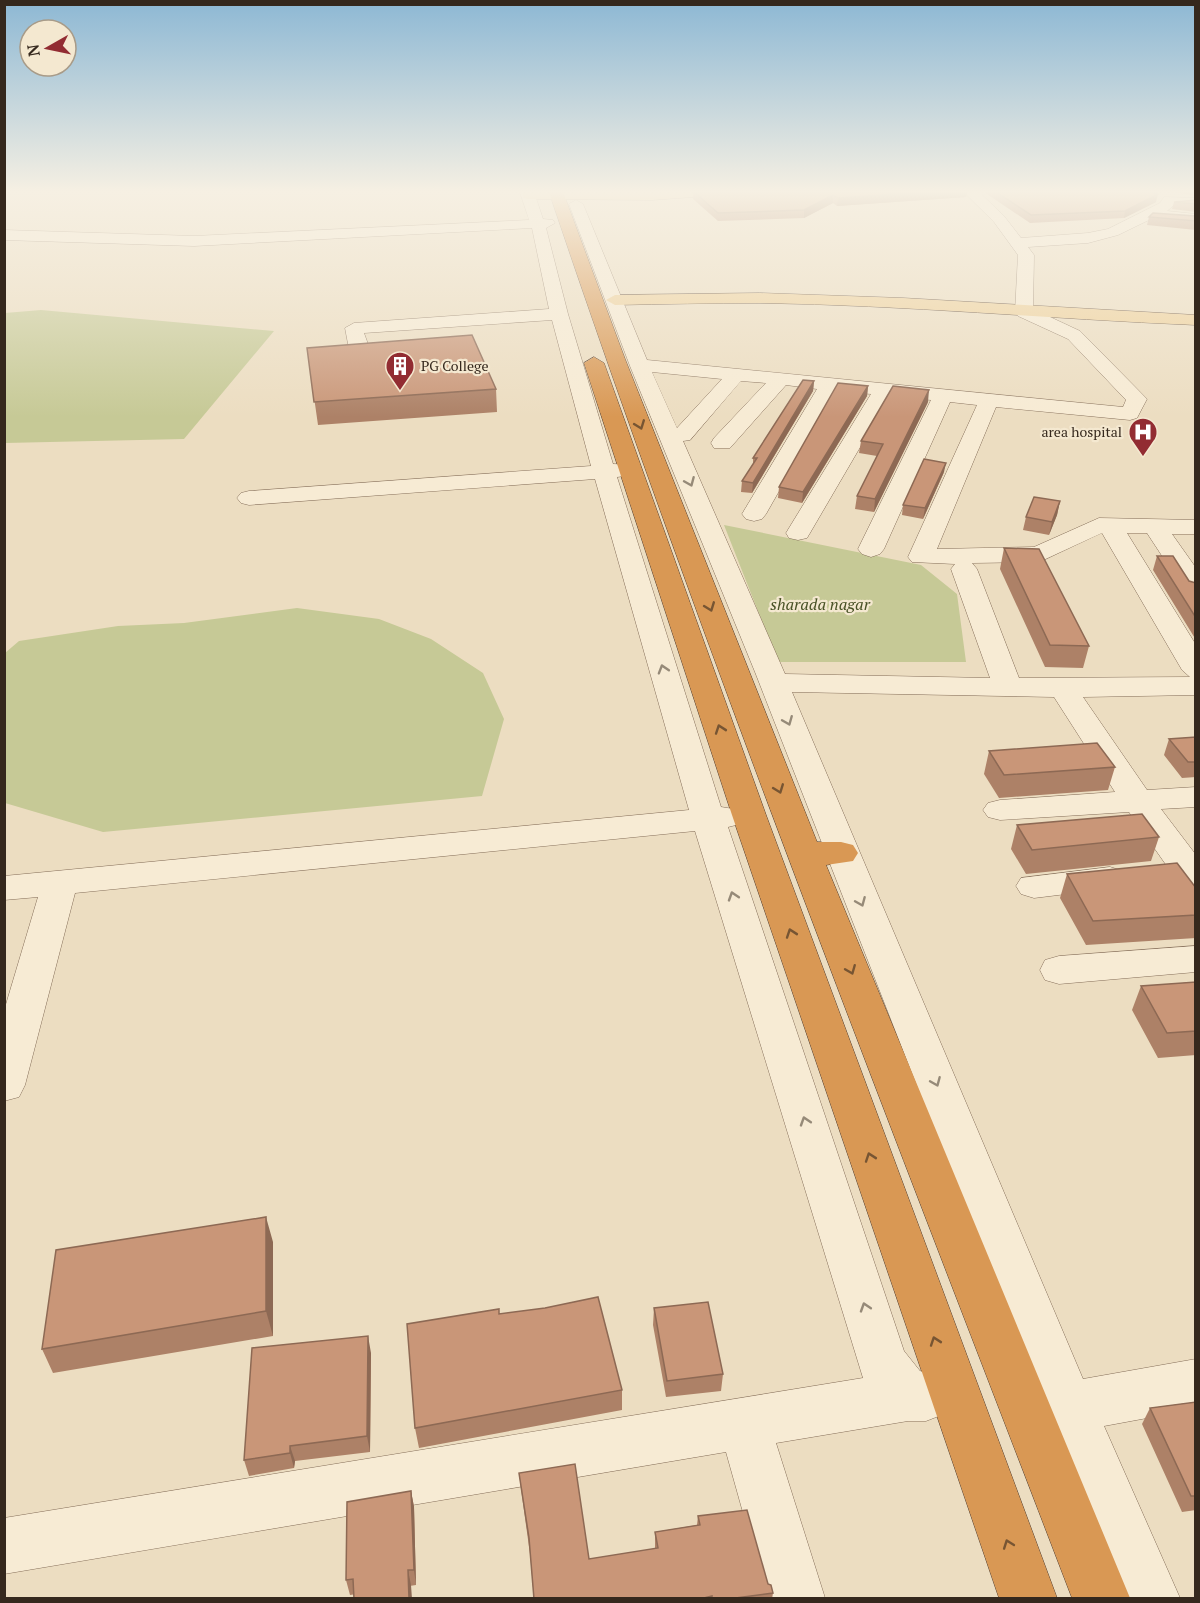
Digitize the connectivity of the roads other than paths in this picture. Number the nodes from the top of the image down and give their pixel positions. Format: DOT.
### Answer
graph roads {
  1 [pos="566,267"];
  2 [pos="577,267"];
  3 [pos="1026,267"];
  4 [pos="582,291"];
  5 [pos="1024,312"];
  6 [pos="473,320"];
  7 [pos="1196,320"];
  8 [pos="479,341"];
  9 [pos="366,352"];
  10 [pos="640,365"];
  11 [pos="737,374"];
  12 [pos="780,380"];
  13 [pos="829,385"];
  14 [pos="883,390"];
  15 [pos="943,396"];
  16 [pos="989,400"];
  17 [pos="671,436"];
  18 [pos="722,443"];
  19 [pos="617,470"];
  20 [pos="249,498"];
  21 [pos="754,514"];
  22 [pos="1110,525"];
  23 [pos="1154,526"];
  24 [pos="1196,527"];
  25 [pos="798,533"];
  26 [pos="871,549"];
  27 [pos="964,569"];
  28 [pos="1196,588"];
  29 [pos="1196,670"];
  30 [pos="774,683"];
  31 [pos="1196,686"];
  32 [pos="1008,687"];
  33 [pos="1063,688"];
  34 [pos="1196,796"];
  35 [pos="1137,800"];
  36 [pos="1000,810"];
  37 [pos="749,815"];
  38 [pos="708,818"];
  39 [pos="823,854"];
  40 [pos="1193,874"];
  41 [pos="60,882"];
  42 [pos="1034,886"];
  43 [pos="4,888"];
  44 [pos="1196,959"];
  45 [pos="1059,970"];
  46 [pos="4,1085"];
  47 [pos="1196,1384"];
  48 [pos="931,1396"];
  49 [pos="1048,1411"];
  50 [pos="744,1424"];
  51 [pos="4,1545"];
  52 [pos="796,1599"];
  53 [pos="1028,1599"];
  54 [pos="1101,1599"];
  55 [pos="1151,1599"];
  1 -- 4 [label="highway"];
  2 -- 4 [label="street"];
  3 -- 5 [label="street"];
  4 -- 5 [label="main road"];
  4 -- 6 [label="street"];
  4 -- 10 [label="street"];
  4 -- 19 [label="street"];
  4 -- 39 [label="highway, one-way"];
  5 -- 7 [label="main road"];
  5 -- 16 [label="street"];
  6 -- 8 [label="street"];
  6 -- 9 [label="street"];
  10 -- 11 [label="street"];
  10 -- 17 [label="street"];
  11 -- 12 [label="street"];
  11 -- 17 [label="street"];
  12 -- 13 [label="street"];
  12 -- 18 [label="street"];
  13 -- 14 [label="street"];
  13 -- 21 [label="street"];
  14 -- 15 [label="street"];
  14 -- 25 [label="street"];
  15 -- 16 [label="street"];
  15 -- 26 [label="street"];
  16 -- 22 [label="street"];
  17 -- 30 [label="street, one-way"];
  19 -- 20 [label="street"];
  37 -- 19 [label="highway, one-way"];
  38 -- 19 [label="street, one-way"];
  22 -- 23 [label="street"];
  22 -- 29 [label="street"];
  23 -- 24 [label="street"];
  23 -- 28 [label="street"];
  27 -- 32 [label="street"];
  30 -- 32 [label="street"];
  30 -- 39 [label="street, one-way"];
  31 -- 33 [label="street"];
  32 -- 33 [label="street"];
  33 -- 35 [label="street"];
  34 -- 35 [label="street"];
  35 -- 36 [label="street"];
  35 -- 40 [label="street"];
  37 -- 38 [label="street"];
  48 -- 37 [label="highway, one-way"];
  38 -- 41 [label="street"];
  48 -- 38 [label="street, one-way"];
  39 -- 49 [label="street, one-way"];
  40 -- 42 [label="street"];
  41 -- 43 [label="street"];
  41 -- 46 [label="street"];
  44 -- 45 [label="street"];
  47 -- 49 [label="street"];
  48 -- 50 [label="street"];
  53 -- 48 [label="highway, one-way"];
  49 -- 54 [label="highway"];
  49 -- 55 [label="street"];
  50 -- 51 [label="street"];
  50 -- 52 [label="street"];
}
